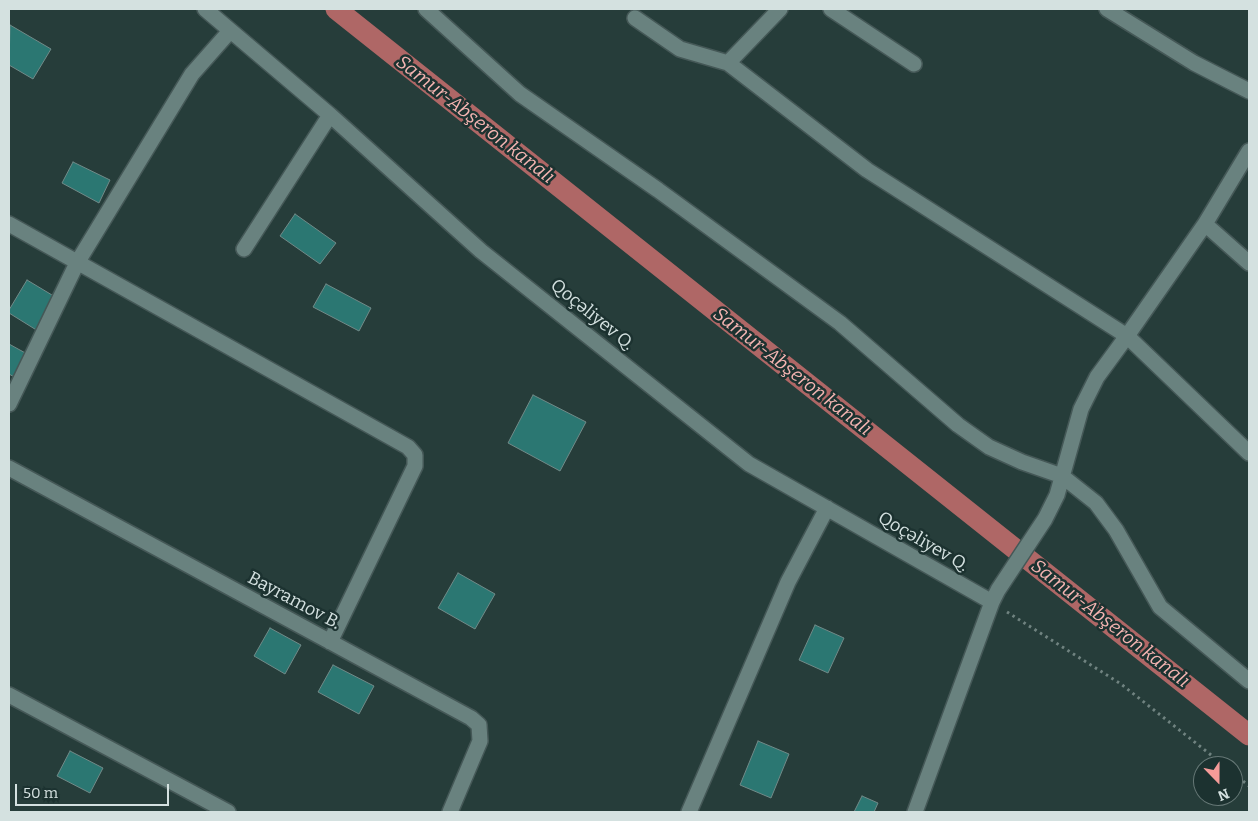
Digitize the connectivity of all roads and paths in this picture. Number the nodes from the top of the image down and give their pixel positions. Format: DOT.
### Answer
graph roads {
  1 [pos="205,9"];
  2 [pos="426,9"];
  3 [pos="780,9"];
  4 [pos="832,9"];
  5 [pos="1107,9"];
  6 [pos="635,18"];
  7 [pos="230,31"];
  8 [pos="728,63"];
  9 [pos="914,64"];
  10 [pos="1249,91"];
  11 [pos="330,115"];
  12 [pos="1249,151"];
  13 [pos="9,224"];
  14 [pos="1205,224"];
  15 [pos="244,249"];
  16 [pos="77,262"];
  17 [pos="1249,263"];
  18 [pos="1127,336"];
  19 [pos="9,404"];
  20 [pos="1249,454"];
  21 [pos="9,468"];
  22 [pos="1062,476"];
  23 [pos="826,508"];
  24 [pos="992,602"];
  25 [pos="330,642"];
  26 [pos="1249,681"];
  27 [pos="9,695"];
  28 [pos="1212,756"];
  29 [pos="228,812"];
  30 [pos="450,812"];
  31 [pos="689,812"];
  32 [pos="915,812"];
  1 -- 7 [label="street, Qoçəliyev Q."];
  2 -- 22 [label="street"];
  3 -- 8 [label="street"];
  4 -- 9 [label="street"];
  5 -- 10 [label="street"];
  6 -- 8 [label="street"];
  7 -- 11 [label="street, Qoçəliyev Q."];
  7 -- 16 [label="street"];
  8 -- 18 [label="street"];
  11 -- 15 [label="street"];
  11 -- 23 [label="street, Qoçəliyev Q."];
  12 -- 14 [label="street"];
  13 -- 16 [label="street"];
  14 -- 17 [label="street"];
  14 -- 18 [label="street"];
  16 -- 19 [label="street"];
  16 -- 25 [label="street"];
  18 -- 20 [label="street"];
  18 -- 22 [label="street"];
  21 -- 25 [label="street, Bayramov B."];
  22 -- 24 [label="street"];
  22 -- 26 [label="street"];
  23 -- 24 [label="street, Qoçəliyev Q."];
  23 -- 31 [label="street"];
  24 -- 28 [label="path"];
  24 -- 32 [label="street"];
  25 -- 30 [label="street, Bayramov B."];
  27 -- 29 [label="street"];
}
